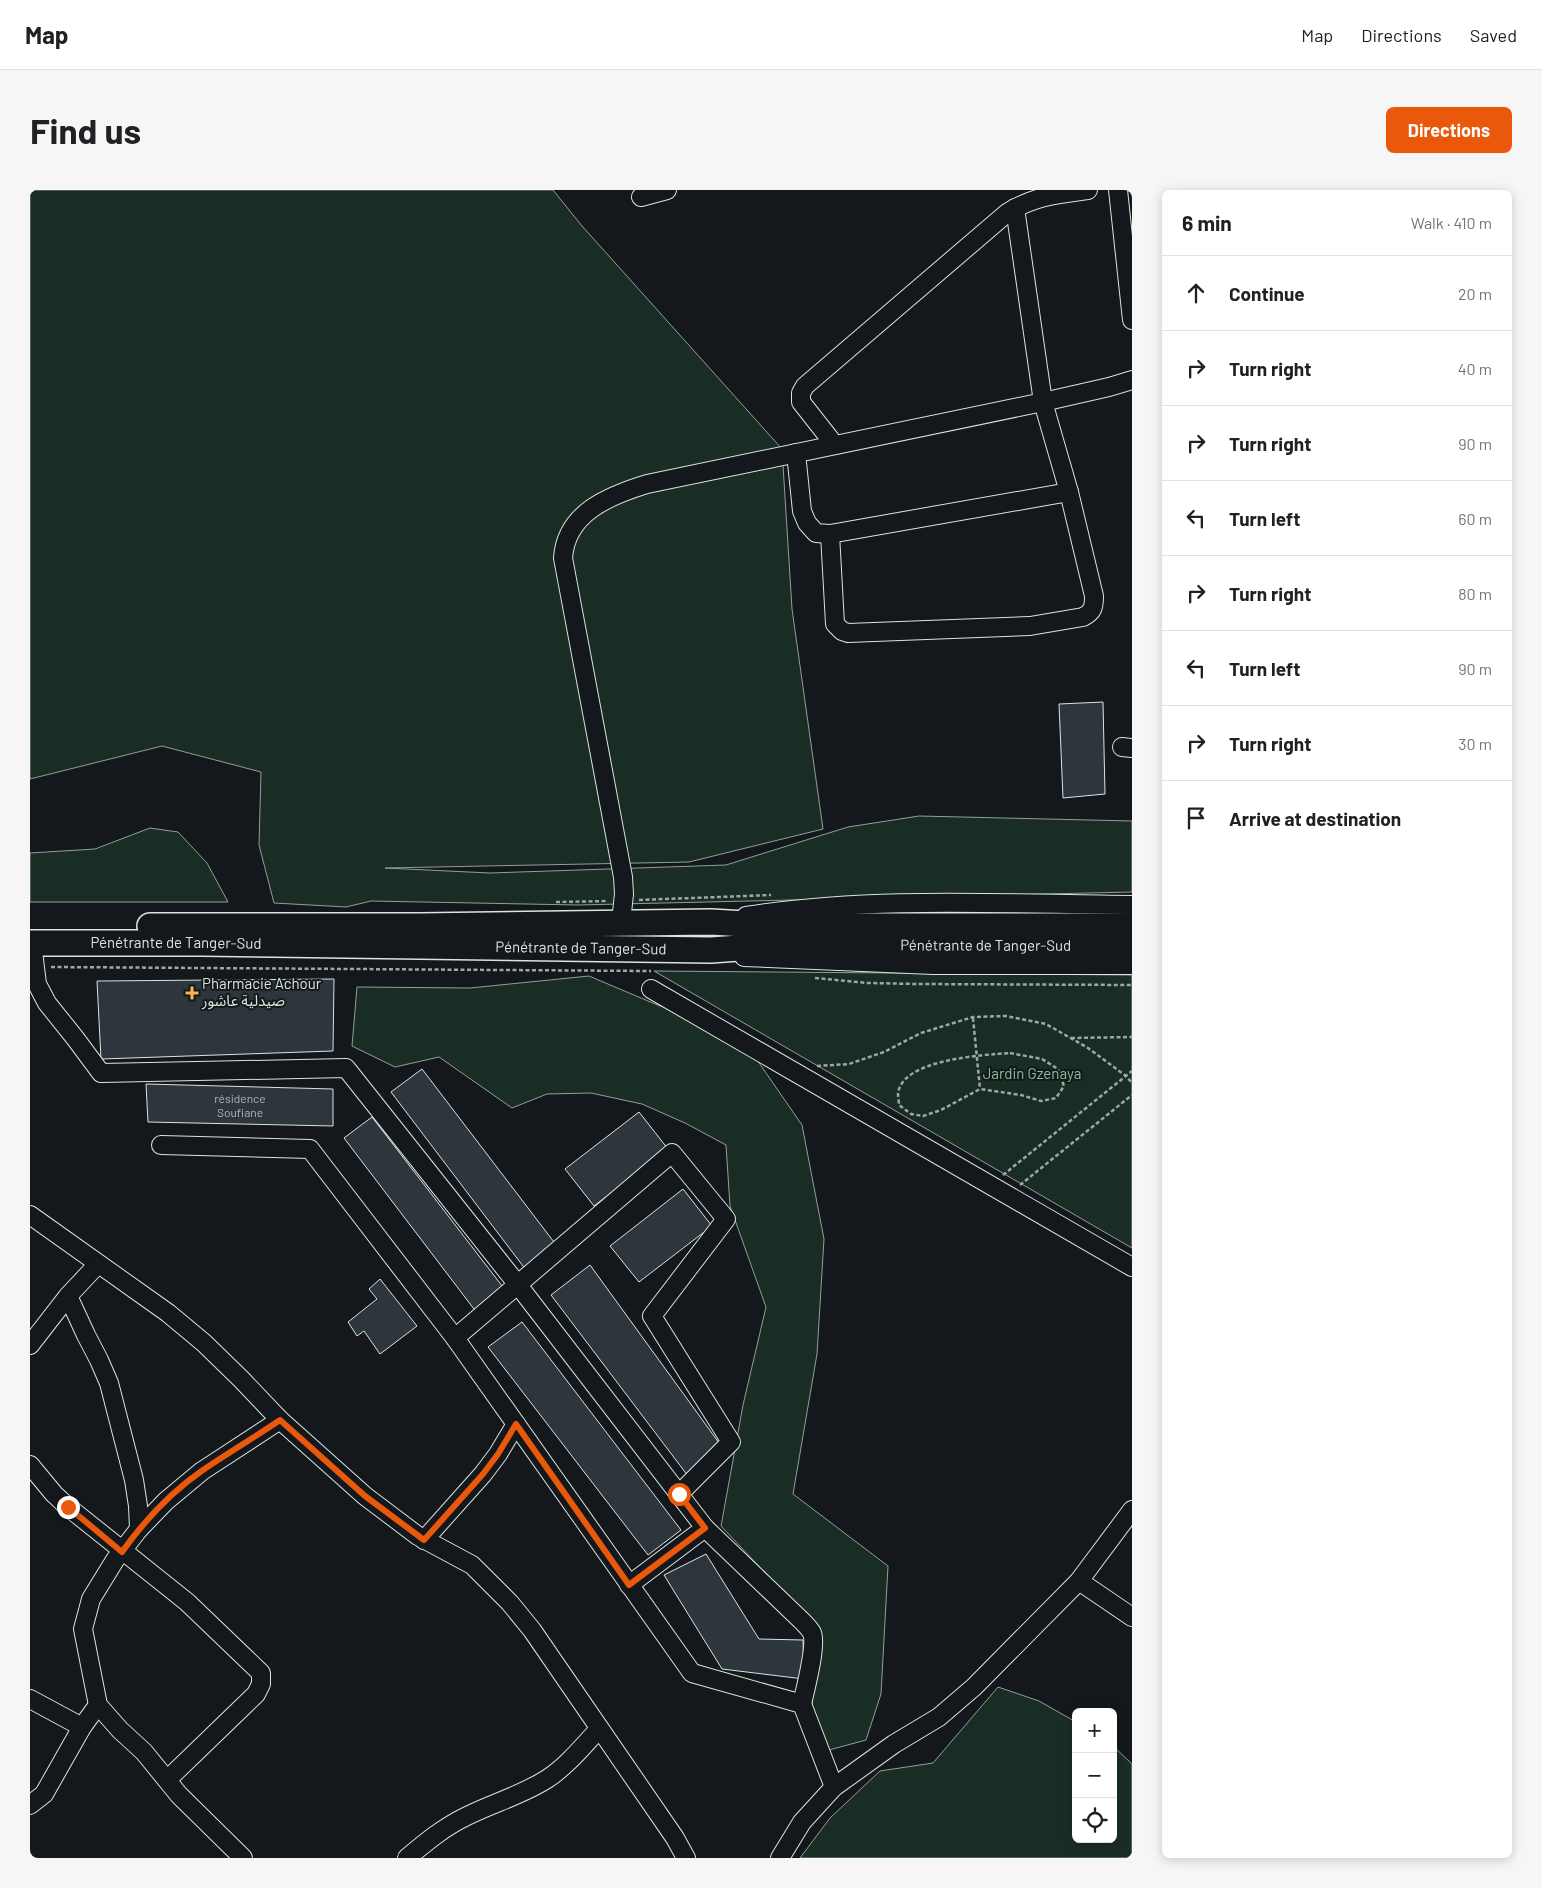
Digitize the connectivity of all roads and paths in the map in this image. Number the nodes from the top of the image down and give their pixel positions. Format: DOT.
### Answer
graph roads {
  1 [pos="667,190"];
  2 [pos="1088,190"];
  3 [pos="1118,190"];
  4 [pos="641,197"];
  5 [pos="1015,208"];
  6 [pos="1127,231"];
  7 [pos="1132,320"];
  8 [pos="1132,380"];
  9 [pos="1043,402"];
  10 [pos="834,444"];
  11 [pos="796,453"];
  12 [pos="1069,492"];
  13 [pos="830,534"];
  14 [pos="780,894"];
  15 [pos="556,902"];
  16 [pos="1132,905"];
  17 [pos="622,912"];
  18 [pos="711,922"];
  19 [pos="1132,926"];
  20 [pos="338,935"];
  21 [pos="32,945"];
  22 [pos="1132,946"];
  23 [pos="711,950"];
  24 [pos="1132,965"];
  25 [pos="656,970"];
  26 [pos="811,977"];
  27 [pos="1132,985"];
  28 [pos="651,989"];
  29 [pos="973,1017"];
  30 [pos="1132,1037"];
  31 [pos="1070,1038"];
  32 [pos="977,1056"];
  33 [pos="815,1066"];
  34 [pos="1132,1071"];
  35 [pos="1126,1076"];
  36 [pos="1132,1083"];
  37 [pos="980,1089"];
  38 [pos="1132,1095"];
  39 [pos="161,1145"];
  40 [pos="997,1180"];
  41 [pos="1014,1190"];
  42 [pos="30,1215"];
  43 [pos="98,1264"];
  44 [pos="1132,1268"];
  45 [pos="518,1285"];
  46 [pos="68,1296"];
  47 [pos="455,1338"];
  48 [pos="30,1345"];
  49 [pos="280,1420"];
  50 [pos="516,1424"];
  51 [pos="30,1465"];
  52 [pos="679,1494"];
  53 [pos="1132,1510"];
  54 [pos="139,1528"];
  55 [pos="705,1528"];
  56 [pos="424,1540"];
  57 [pos="122,1552"];
  58 [pos="1079,1581"];
  59 [pos="629,1585"];
  60 [pos="1132,1617"];
  61 [pos="30,1699"];
  62 [pos="802,1704"];
  63 [pos="98,1705"];
  64 [pos="82,1727"];
  65 [pos="599,1729"];
  66 [pos="167,1780"];
  67 [pos="834,1788"];
  68 [pos="30,1805"];
  69 [pos="243,1858"];
  70 [pos="407,1858"];
  71 [pos="686,1858"];
  72 [pos="780,1858"];
  1 -- 4 [label="street"];
  2 -- 5 [label="street"];
  3 -- 6 [label="street"];
  5 -- 9 [label="street"];
  5 -- 10 [label="street"];
  6 -- 7 [label="street"];
  8 -- 9 [label="street"];
  9 -- 10 [label="street"];
  9 -- 12 [label="street"];
  10 -- 11 [label="street"];
  11 -- 13 [label="street"];
  11 -- 17 [label="street"];
  12 -- 13 [label="street"];
  12 -- 13 [label="street"];
  14 -- 17 [label="path"];
  15 -- 17 [label="path"];
  16 -- 18 [label="street"];
  17 -- 18 [label="highway, Pénétrante de Tanger-Sud"];
  17 -- 20 [label="highway, Pénétrante de Tanger-Sud"];
  18 -- 19 [label="highway, Pénétrante de Tanger-Sud"];
  20 -- 21 [label="highway, Pénétrante de Tanger-Sud"];
  20 -- 23 [label="highway, Pénétrante de Tanger-Sud"];
  21 -- 25 [label="path"];
  21 -- 45 [label="street"];
  22 -- 23 [label="highway, Pénétrante de Tanger-Sud"];
  23 -- 24 [label="street"];
  26 -- 27 [label="path"];
  28 -- 44 [label="street"];
  29 -- 31 [label="path"];
  29 -- 32 [label="path"];
  29 -- 33 [label="path"];
  30 -- 31 [label="path"];
  31 -- 35 [label="path"];
  32 -- 37 [label="path"];
  32 -- 37 [label="path"];
  32 -- 37 [label="path"];
  34 -- 35 [label="path"];
  35 -- 36 [label="path"];
  35 -- 40 [label="path"];
  38 -- 41 [label="path"];
  39 -- 47 [label="street"];
  42 -- 43 [label="street"];
  43 -- 46 [label="street"];
  43 -- 49 [label="street"];
  45 -- 47 [label="street"];
  45 -- 52 [label="street"];
  45 -- 52 [label="street"];
  46 -- 48 [label="street"];
  46 -- 54 [label="street"];
  47 -- 50 [label="street"];
  49 -- 54 [label="street"];
  49 -- 56 [label="street"];
  50 -- 56 [label="street"];
  50 -- 59 [label="street"];
  51 -- 57 [label="street"];
  52 -- 55 [label="street"];
  53 -- 58 [label="street"];
  54 -- 57 [label="street"];
  55 -- 59 [label="street"];
  55 -- 62 [label="street"];
  56 -- 65 [label="street"];
  57 -- 63 [label="street"];
  57 -- 66 [label="street"];
  58 -- 60 [label="street"];
  58 -- 67 [label="street"];
  59 -- 62 [label="street"];
  61 -- 64 [label="street"];
  62 -- 67 [label="street"];
  63 -- 64 [label="street"];
  63 -- 66 [label="street"];
  64 -- 68 [label="street"];
  65 -- 70 [label="street"];
  65 -- 71 [label="street"];
  66 -- 69 [label="street"];
  67 -- 72 [label="street"];
}
